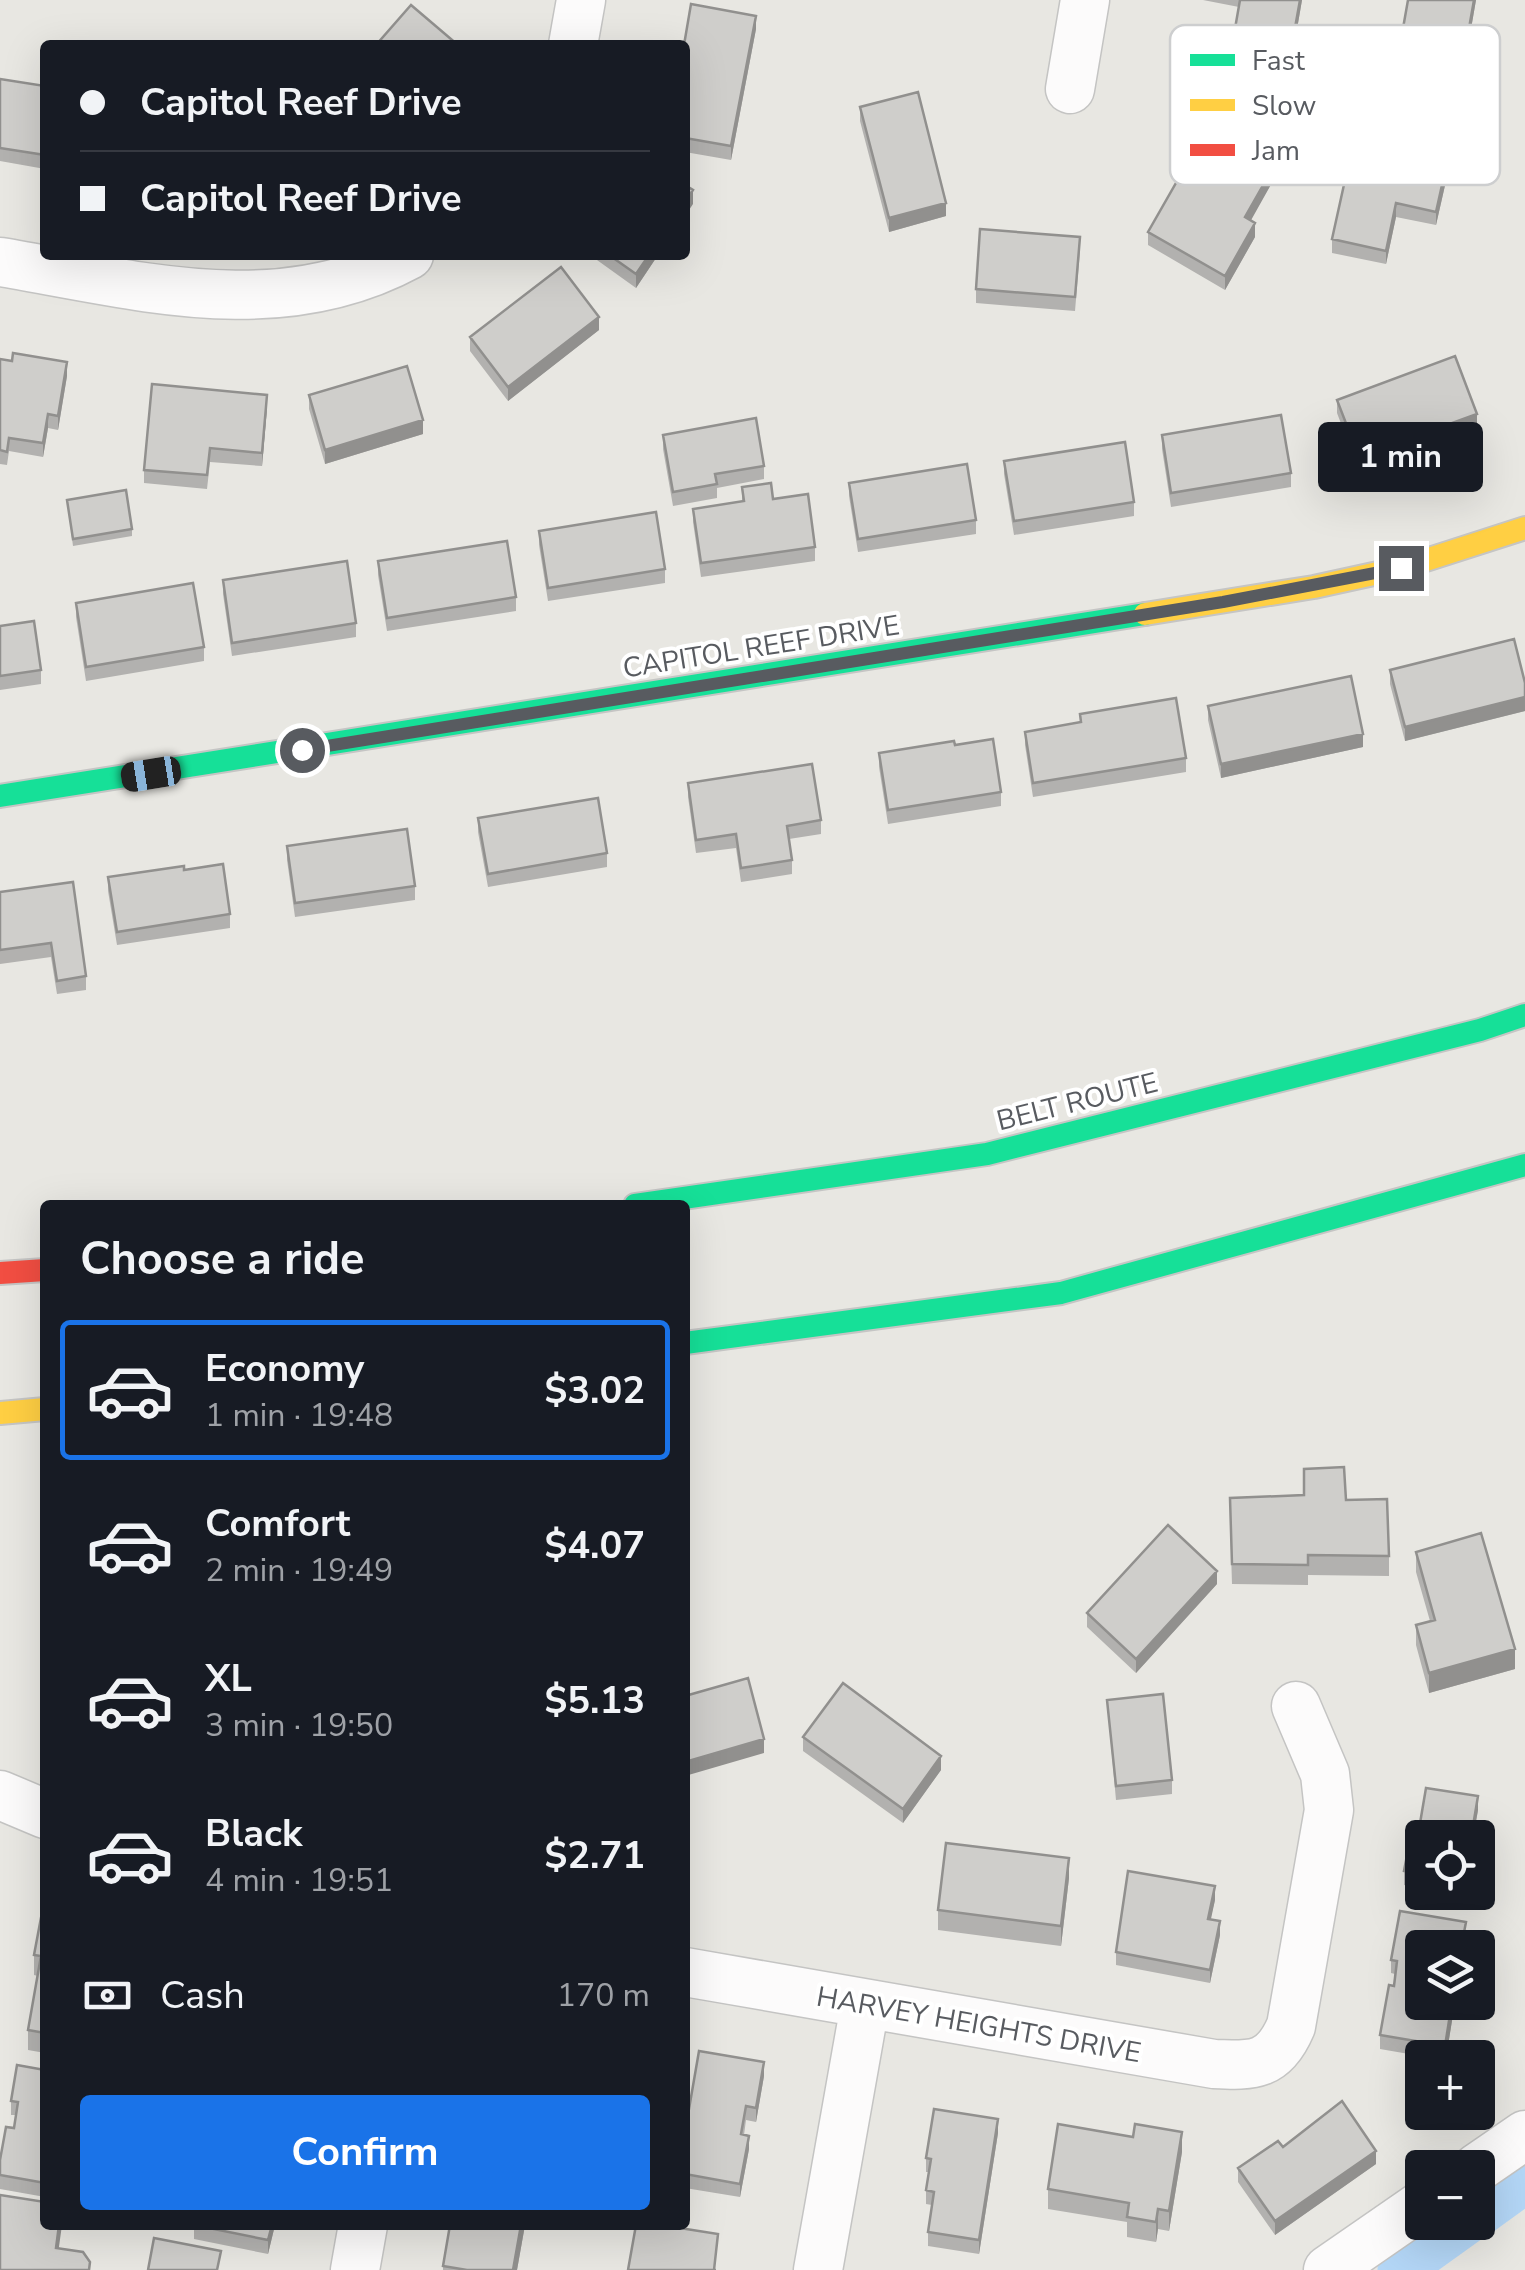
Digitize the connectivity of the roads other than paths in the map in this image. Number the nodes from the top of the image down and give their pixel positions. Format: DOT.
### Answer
graph roads {
  1 [pos="582,0"];
  2 [pos="1085,0"];
  3 [pos="574,40"];
  4 [pos="1070,88"];
  5 [pos="399,260"];
  6 [pos="0,262"];
  7 [pos="1525,528"];
  8 [pos="0,796"];
  9 [pos="1525,1015"];
  10 [pos="1525,1165"];
  11 [pos="669,1200"];
  12 [pos="40,1270"];
  13 [pos="0,1273"];
  14 [pos="690,1342"];
  15 [pos="40,1408"];
  16 [pos="0,1412"];
  17 [pos="1296,1706"];
  18 [pos="0,1795"];
  19 [pos="40,1812"];
  20 [pos="690,1973"];
  21 [pos="864,2005"];
  22 [pos="1525,2134"];
  23 [pos="1495,2155"];
  24 [pos="1405,2217"];
  25 [pos="362,2230"];
  26 [pos="355,2270"];
  27 [pos="818,2270"];
  28 [pos="1328,2270"];
  1 -- 3 [label="street"];
  2 -- 4 [label="street"];
  5 -- 6 [label="street"];
  7 -- 8 [label="main road, CAPITOL REEF DRIVE"];
  9 -- 11 [label="main road, BELT ROUTE"];
  10 -- 14 [label="main road"];
  12 -- 13 [label="main road"];
  15 -- 16 [label="main road"];
  17 -- 21 [label="street, HARVEY HEIGHTS DRIVE"];
  18 -- 19 [label="street"];
  20 -- 21 [label="street, HARVEY HEIGHTS DRIVE"];
  21 -- 27 [label="street"];
  22 -- 23 [label="street"];
  24 -- 28 [label="street"];
  25 -- 26 [label="street"];
}
